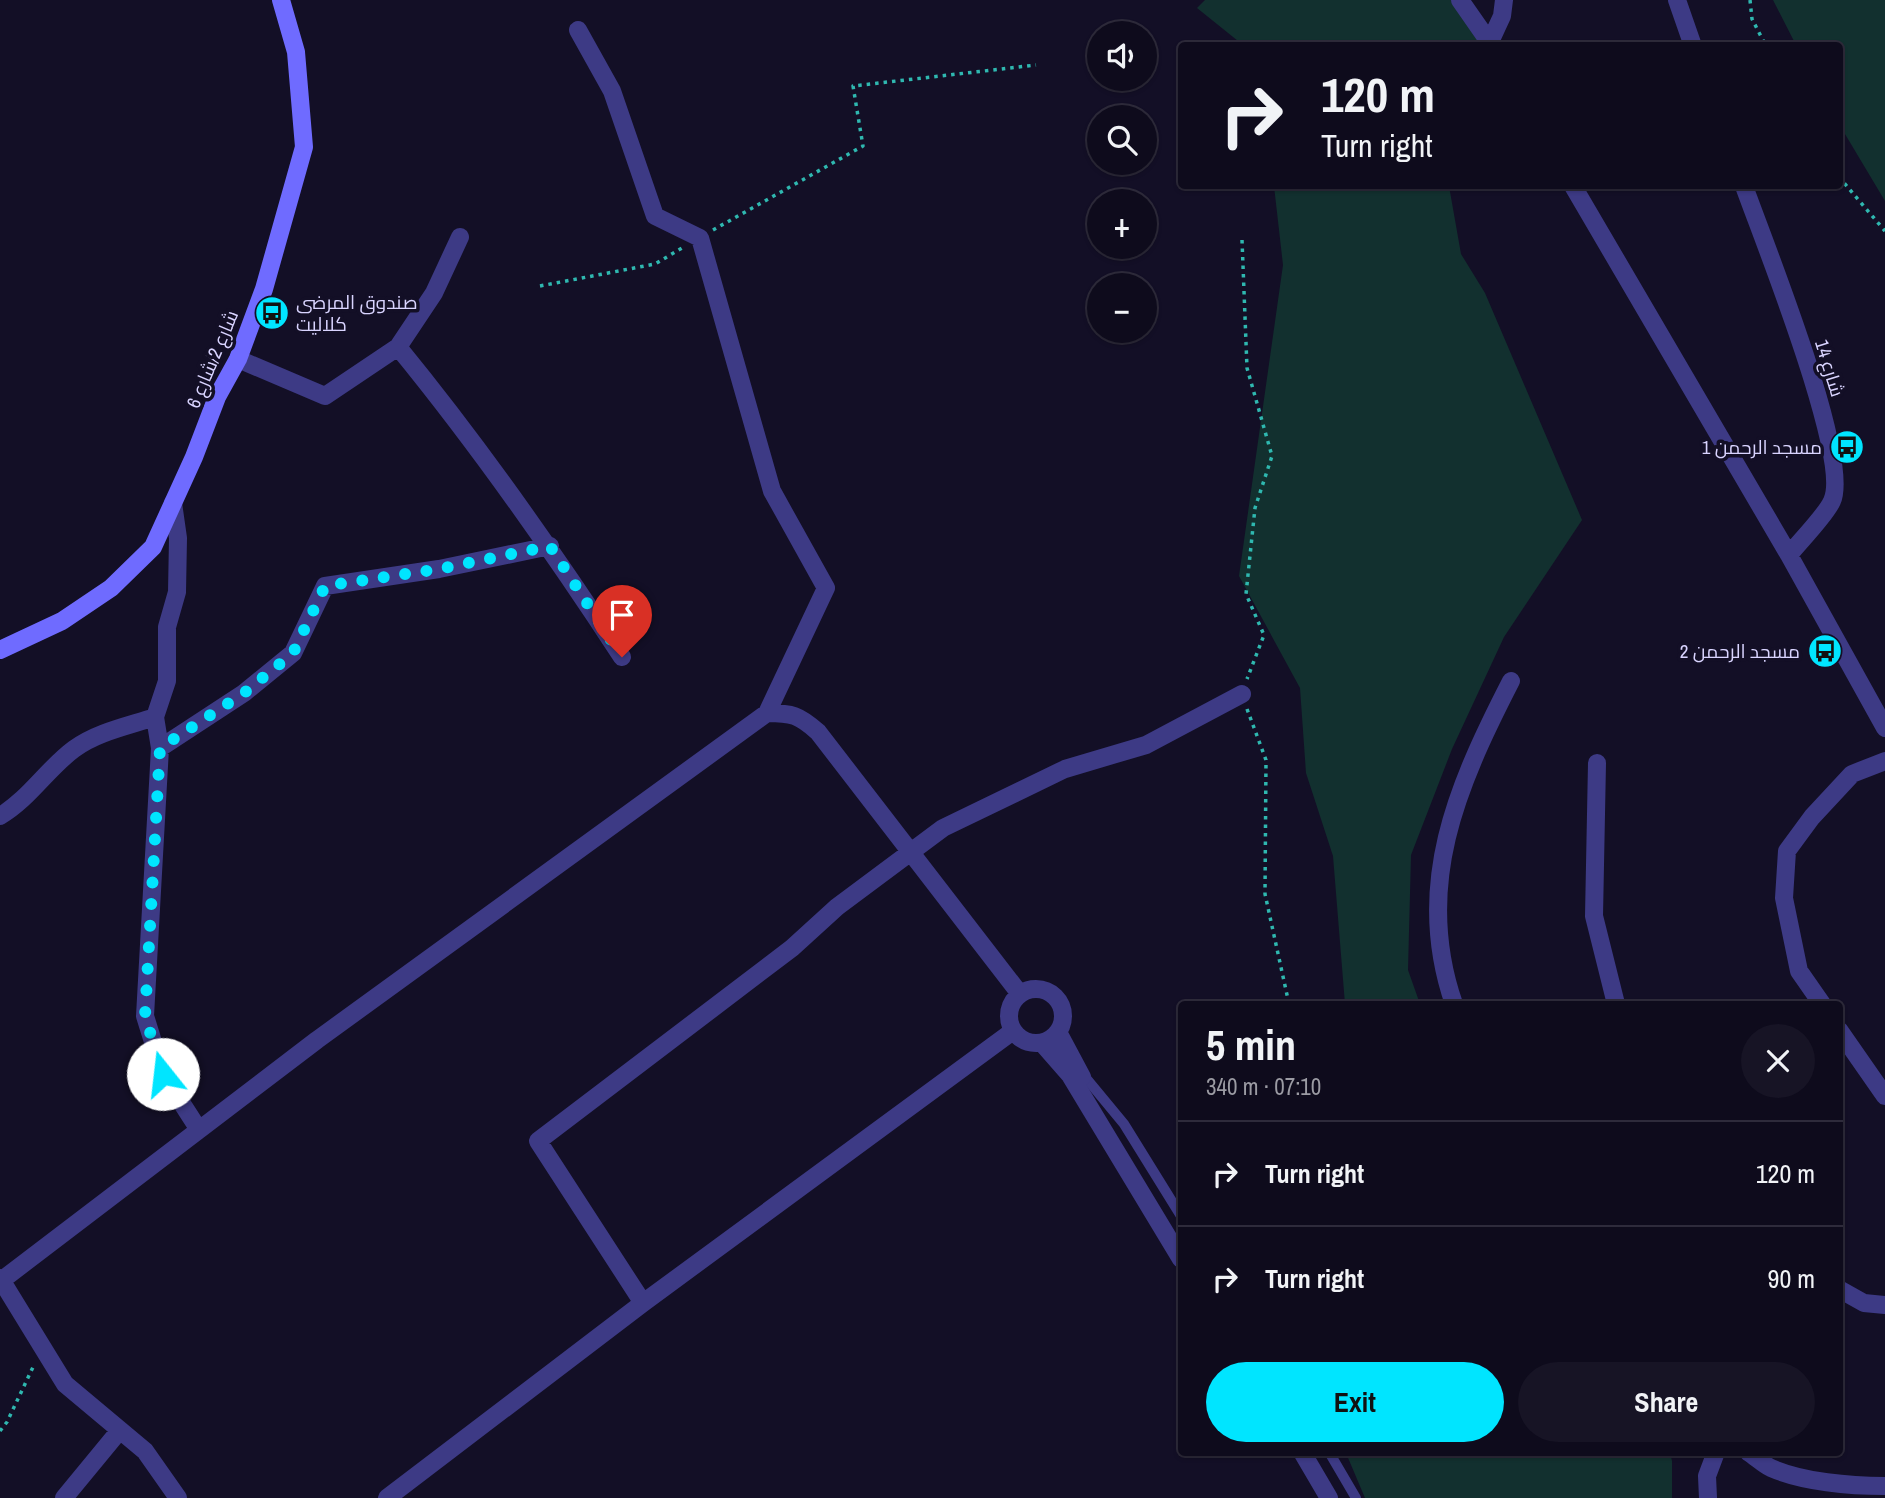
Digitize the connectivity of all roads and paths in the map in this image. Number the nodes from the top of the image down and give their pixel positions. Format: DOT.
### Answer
graph roads {
  1 [pos="281,0"];
  2 [pos="1460,0"];
  3 [pos="1504,0"];
  4 [pos="1677,0"];
  5 [pos="1750,0"];
  6 [pos="578,30"];
  7 [pos="1490,42"];
  8 [pos="1492,42"];
  9 [pos="1692,42"];
  10 [pos="1764,42"];
  11 [pos="1036,65"];
  12 [pos="1843,182"];
  13 [pos="1575,189"];
  14 [pos="1745,189"];
  15 [pos="1885,231"];
  16 [pos="460,237"];
  17 [pos="700,238"];
  18 [pos="1242,240"];
  19 [pos="540,286"];
  20 [pos="398,347"];
  21 [pos="238,359"];
  22 [pos="173,503"];
  23 [pos="550,546"];
  24 [pos="1789,555"];
  25 [pos="0,650"];
  26 [pos="622,657"];
  27 [pos="1511,681"];
  28 [pos="1242,694"];
  29 [pos="767,713"];
  30 [pos="155,717"];
  31 [pos="1885,727"];
  32 [pos="160,748"];
  33 [pos="1885,761"];
  34 [pos="1597,763"];
  35 [pos="0,816"];
  36 [pos="910,853"];
  37 [pos="1020,994"];
  38 [pos="1288,1001"];
  39 [pos="1453,1001"];
  40 [pos="1615,1001"];
  41 [pos="1820,1001"];
  42 [pos="1013,1031"];
  43 [pos="1058,1032"];
  44 [pos="1843,1036"];
  45 [pos="1042,1043"];
  46 [pos="1074,1063"];
  47 [pos="1885,1096"];
  48 [pos="199,1130"];
  49 [pos="1178,1211"];
  50 [pos="1178,1233"];
  51 [pos="1178,1254"];
  52 [pos="1,1279"];
  53 [pos="1843,1291"];
  54 [pos="643,1303"];
  55 [pos="1885,1306"];
  56 [pos="42,1347"];
  57 [pos="120,1430"];
  58 [pos="0,1431"];
  59 [pos="1304,1456"];
  60 [pos="1315,1456"];
  61 [pos="1331,1456"];
  62 [pos="1714,1456"];
  63 [pos="1754,1456"];
  64 [pos="1885,1486"];
  65 [pos="64,1498"];
  66 [pos="178,1498"];
  67 [pos="387,1498"];
  68 [pos="1329,1498"];
  69 [pos="1340,1498"];
  70 [pos="1356,1498"];
  71 [pos="1708,1498"];
  1 -- 21 [label="street, شارع 2/شارع 6"];
  2 -- 7 [label="street"];
  3 -- 8 [label="street"];
  4 -- 9 [label="street"];
  5 -- 10 [label="path"];
  6 -- 17 [label="street"];
  11 -- 17 [label="path"];
  12 -- 15 [label="path"];
  13 -- 24 [label="street"];
  14 -- 24 [label="street, شارع 14"];
  16 -- 20 [label="street"];
  17 -- 19 [label="path"];
  17 -- 29 [label="street"];
  18 -- 28 [label="path"];
  20 -- 21 [label="street"];
  20 -- 23 [label="street"];
  21 -- 22 [label="street, شارع 2/شارع 6"];
  22 -- 25 [label="street, شارع 2/شارع 6"];
  22 -- 30 [label="street"];
  23 -- 26 [label="street"];
  23 -- 32 [label="street"];
  24 -- 31 [label="street"];
  27 -- 39 [label="street"];
  28 -- 36 [label="street"];
  28 -- 38 [label="path"];
  29 -- 36 [label="street"];
  29 -- 48 [label="street"];
  30 -- 32 [label="street"];
  30 -- 35 [label="street"];
  32 -- 48 [label="street"];
  33 -- 41 [label="street"];
  34 -- 40 [label="street"];
  36 -- 37 [label="street"];
  36 -- 54 [label="street"];
  37 -- 42 [label="street"];
  37 -- 43 [label="street"];
  42 -- 45 [label="street"];
  42 -- 54 [label="street"];
  43 -- 45 [label="street"];
  43 -- 46 [label="street"];
  44 -- 47 [label="street"];
  45 -- 51 [label="street"];
  46 -- 49 [label="lane"];
  46 -- 50 [label="street"];
  48 -- 52 [label="street"];
  52 -- 56 [label="street"];
  53 -- 55 [label="street"];
  54 -- 67 [label="street"];
  56 -- 57 [label="street"];
  56 -- 58 [label="path"];
  57 -- 65 [label="street"];
  57 -- 66 [label="street"];
  59 -- 68 [label="street"];
  60 -- 69 [label="street"];
  61 -- 70 [label="lane"];
  62 -- 71 [label="street"];
  63 -- 64 [label="street"];
}
